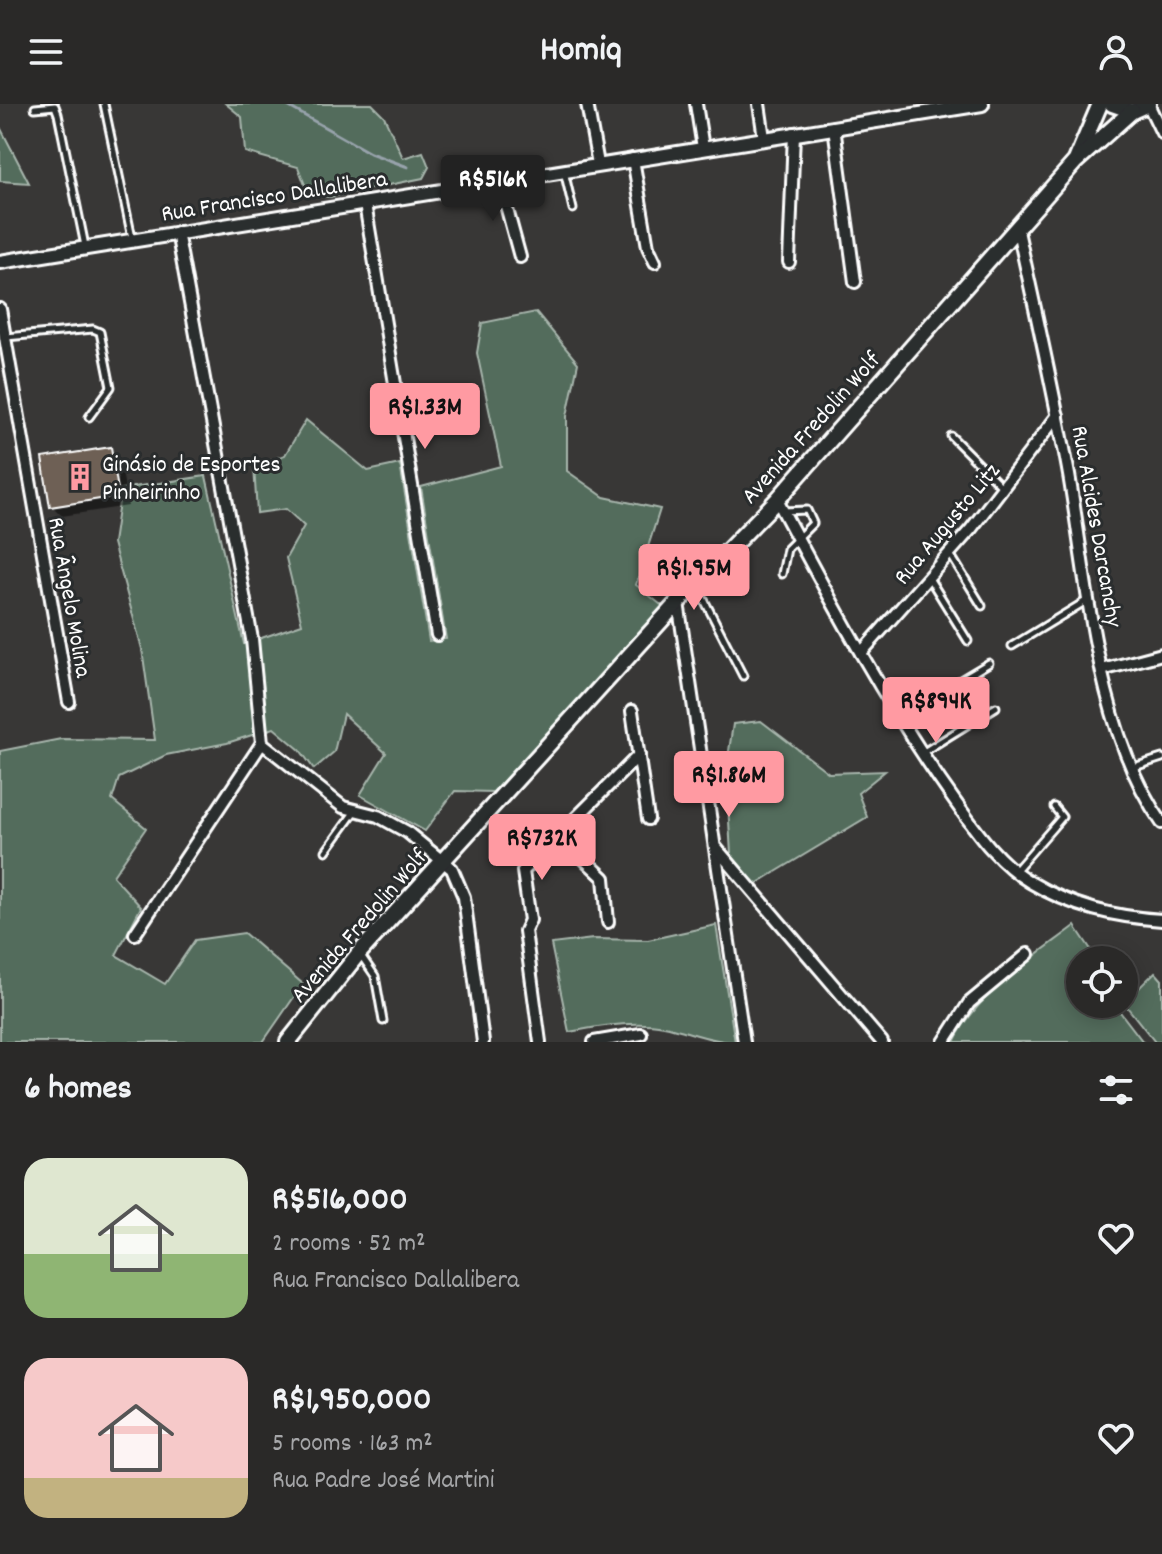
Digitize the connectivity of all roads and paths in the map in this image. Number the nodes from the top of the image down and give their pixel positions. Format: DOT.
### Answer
graph roads {
  1 [pos="104,104"];
  2 [pos="587,104"];
  3 [pos="696,104"];
  4 [pos="759,104"];
  5 [pos="979,104"];
  6 [pos="1100,104"];
  7 [pos="1112,104"];
  8 [pos="1148,104"];
  9 [pos="1157,104"];
  10 [pos="35,108"];
  11 [pos="1132,111"];
  12 [pos="834,127"];
  13 [pos="794,133"];
  14 [pos="1162,133"];
  15 [pos="764,138"];
  16 [pos="703,148"];
  17 [pos="633,159"];
  18 [pos="1075,162"];
  19 [pos="598,164"];
  20 [pos="563,170"];
  21 [pos="499,180"];
  22 [pos="365,204"];
  23 [pos="573,209"];
  24 [pos="1017,226"];
  25 [pos="177,232"];
  26 [pos="132,239"];
  27 [pos="85,247"];
  28 [pos="520,257"];
  29 [pos="0,262"];
  30 [pos="655,262"];
  31 [pos="789,262"];
  32 [pos="855,282"];
  33 [pos="0,309"];
  34 [pos="6,337"];
  35 [pos="1058,415"];
  36 [pos="89,417"];
  37 [pos="951,436"];
  38 [pos="1003,487"];
  39 [pos="779,506"];
  40 [pos="798,538"];
  41 [pos="950,553"];
  42 [pos="782,574"];
  43 [pos="928,578"];
  44 [pos="696,584"];
  45 [pos="1091,599"];
  46 [pos="678,602"];
  47 [pos="982,606"];
  48 [pos="437,635"];
  49 [pos="968,641"];
  50 [pos="1012,646"];
  51 [pos="861,653"];
  52 [pos="1162,654"];
  53 [pos="989,663"];
  54 [pos="1102,670"];
  55 [pos="743,676"];
  56 [pos="69,702"];
  57 [pos="996,707"];
  58 [pos="632,711"];
  59 [pos="900,717"];
  60 [pos="262,743"];
  61 [pos="921,753"];
  62 [pos="639,755"];
  63 [pos="1162,758"];
  64 [pos="1129,768"];
  65 [pos="1054,807"];
  66 [pos="355,811"];
  67 [pos="648,819"];
  68 [pos="1162,823"];
  69 [pos="559,835"];
  70 [pos="716,848"];
  71 [pos="326,851"];
  72 [pos="444,859"];
  73 [pos="1015,871"];
  74 [pos="1162,920"];
  75 [pos="608,922"];
  76 [pos="135,934"];
  77 [pos="359,953"];
  78 [pos="1028,954"];
  79 [pos="383,1021"];
  80 [pos="641,1034"];
  81 [pos="288,1042"];
  82 [pos="483,1042"];
  83 [pos="540,1042"];
  84 [pos="594,1042"];
  85 [pos="744,1042"];
  86 [pos="882,1042"];
  87 [pos="944,1042"];
  1 -- 26 [label="lane"];
  2 -- 19 [label="street"];
  3 -- 16 [label="street"];
  4 -- 15 [label="street"];
  5 -- 12 [label="street, Rua Francisco Dallalibera"];
  6 -- 18 [label="main road, Avenida Fredolin Wolf"];
  7 -- 11 [label="main road"];
  8 -- 11 [label="main road, Avenida Fredolin Wolf"];
  8 -- 14 [label="street"];
  9 -- 14 [label="street"];
  10 -- 27 [label="lane"];
  11 -- 18 [label="main road, Avenida Fredolin Wolf"];
  12 -- 13 [label="street, Rua Francisco Dallalibera"];
  12 -- 32 [label="street"];
  13 -- 15 [label="street, Rua Francisco Dallalibera"];
  13 -- 31 [label="street"];
  15 -- 16 [label="street, Rua Francisco Dallalibera"];
  16 -- 17 [label="street, Rua Francisco Dallalibera"];
  17 -- 19 [label="street, Rua Francisco Dallalibera"];
  17 -- 30 [label="street"];
  18 -- 24 [label="main road, Avenida Fredolin Wolf"];
  19 -- 20 [label="street, Rua Francisco Dallalibera"];
  20 -- 21 [label="street, Rua Francisco Dallalibera"];
  20 -- 23 [label="lane"];
  21 -- 22 [label="street, Rua Francisco Dallalibera"];
  21 -- 28 [label="street"];
  22 -- 25 [label="street, Rua Francisco Dallalibera"];
  22 -- 48 [label="street"];
  24 -- 35 [label="street, Rua Alcides Darcanchy"];
  24 -- 39 [label="main road, Avenida Fredolin Wolf"];
  25 -- 26 [label="street, Rua Francisco Dallalibera"];
  25 -- 60 [label="street"];
  26 -- 27 [label="street, Rua Francisco Dallalibera"];
  27 -- 29 [label="street, Rua Francisco Dallalibera"];
  33 -- 34 [label="street, Rua Ângelo Molina"];
  34 -- 36 [label="lane"];
  34 -- 56 [label="street, Rua Ângelo Molina"];
  35 -- 38 [label="street, Rua Augusto Litz"];
  35 -- 45 [label="street, Rua Alcides Darcanchy"];
  37 -- 38 [label="lane"];
  38 -- 41 [label="street, Rua Augusto Litz"];
  39 -- 40 [label="street"];
  39 -- 40 [label="lane"];
  39 -- 44 [label="main road, Avenida Fredolin Wolf"];
  40 -- 42 [label="lane"];
  40 -- 51 [label="street"];
  41 -- 43 [label="street, Rua Augusto Litz"];
  41 -- 47 [label="lane"];
  43 -- 49 [label="lane"];
  43 -- 51 [label="street, Rua Augusto Litz"];
  44 -- 46 [label="main road, Avenida Fredolin Wolf"];
  44 -- 55 [label="lane"];
  45 -- 50 [label="lane"];
  45 -- 54 [label="street, Rua Alcides Darcanchy"];
  46 -- 70 [label="street"];
  46 -- 72 [label="main road, Avenida Fredolin Wolf"];
  51 -- 59 [label="street"];
  52 -- 54 [label="street"];
  53 -- 59 [label="lane"];
  54 -- 64 [label="street, Rua Alcides Darcanchy"];
  57 -- 61 [label="lane"];
  58 -- 62 [label="street"];
  59 -- 61 [label="street"];
  60 -- 66 [label="street"];
  60 -- 76 [label="street"];
  61 -- 73 [label="street"];
  62 -- 67 [label="street"];
  62 -- 69 [label="street"];
  63 -- 64 [label="lane"];
  64 -- 68 [label="street, Rua Alcides Darcanchy"];
  65 -- 73 [label="lane"];
  66 -- 71 [label="lane"];
  66 -- 72 [label="street"];
  69 -- 75 [label="street"];
  69 -- 83 [label="street"];
  70 -- 85 [label="street"];
  70 -- 86 [label="street"];
  72 -- 77 [label="main road, Avenida Fredolin Wolf"];
  72 -- 82 [label="street"];
  73 -- 74 [label="street"];
  77 -- 79 [label="lane"];
  77 -- 81 [label="main road, Avenida Fredolin Wolf"];
  78 -- 87 [label="street"];
  80 -- 84 [label="street"];
}
